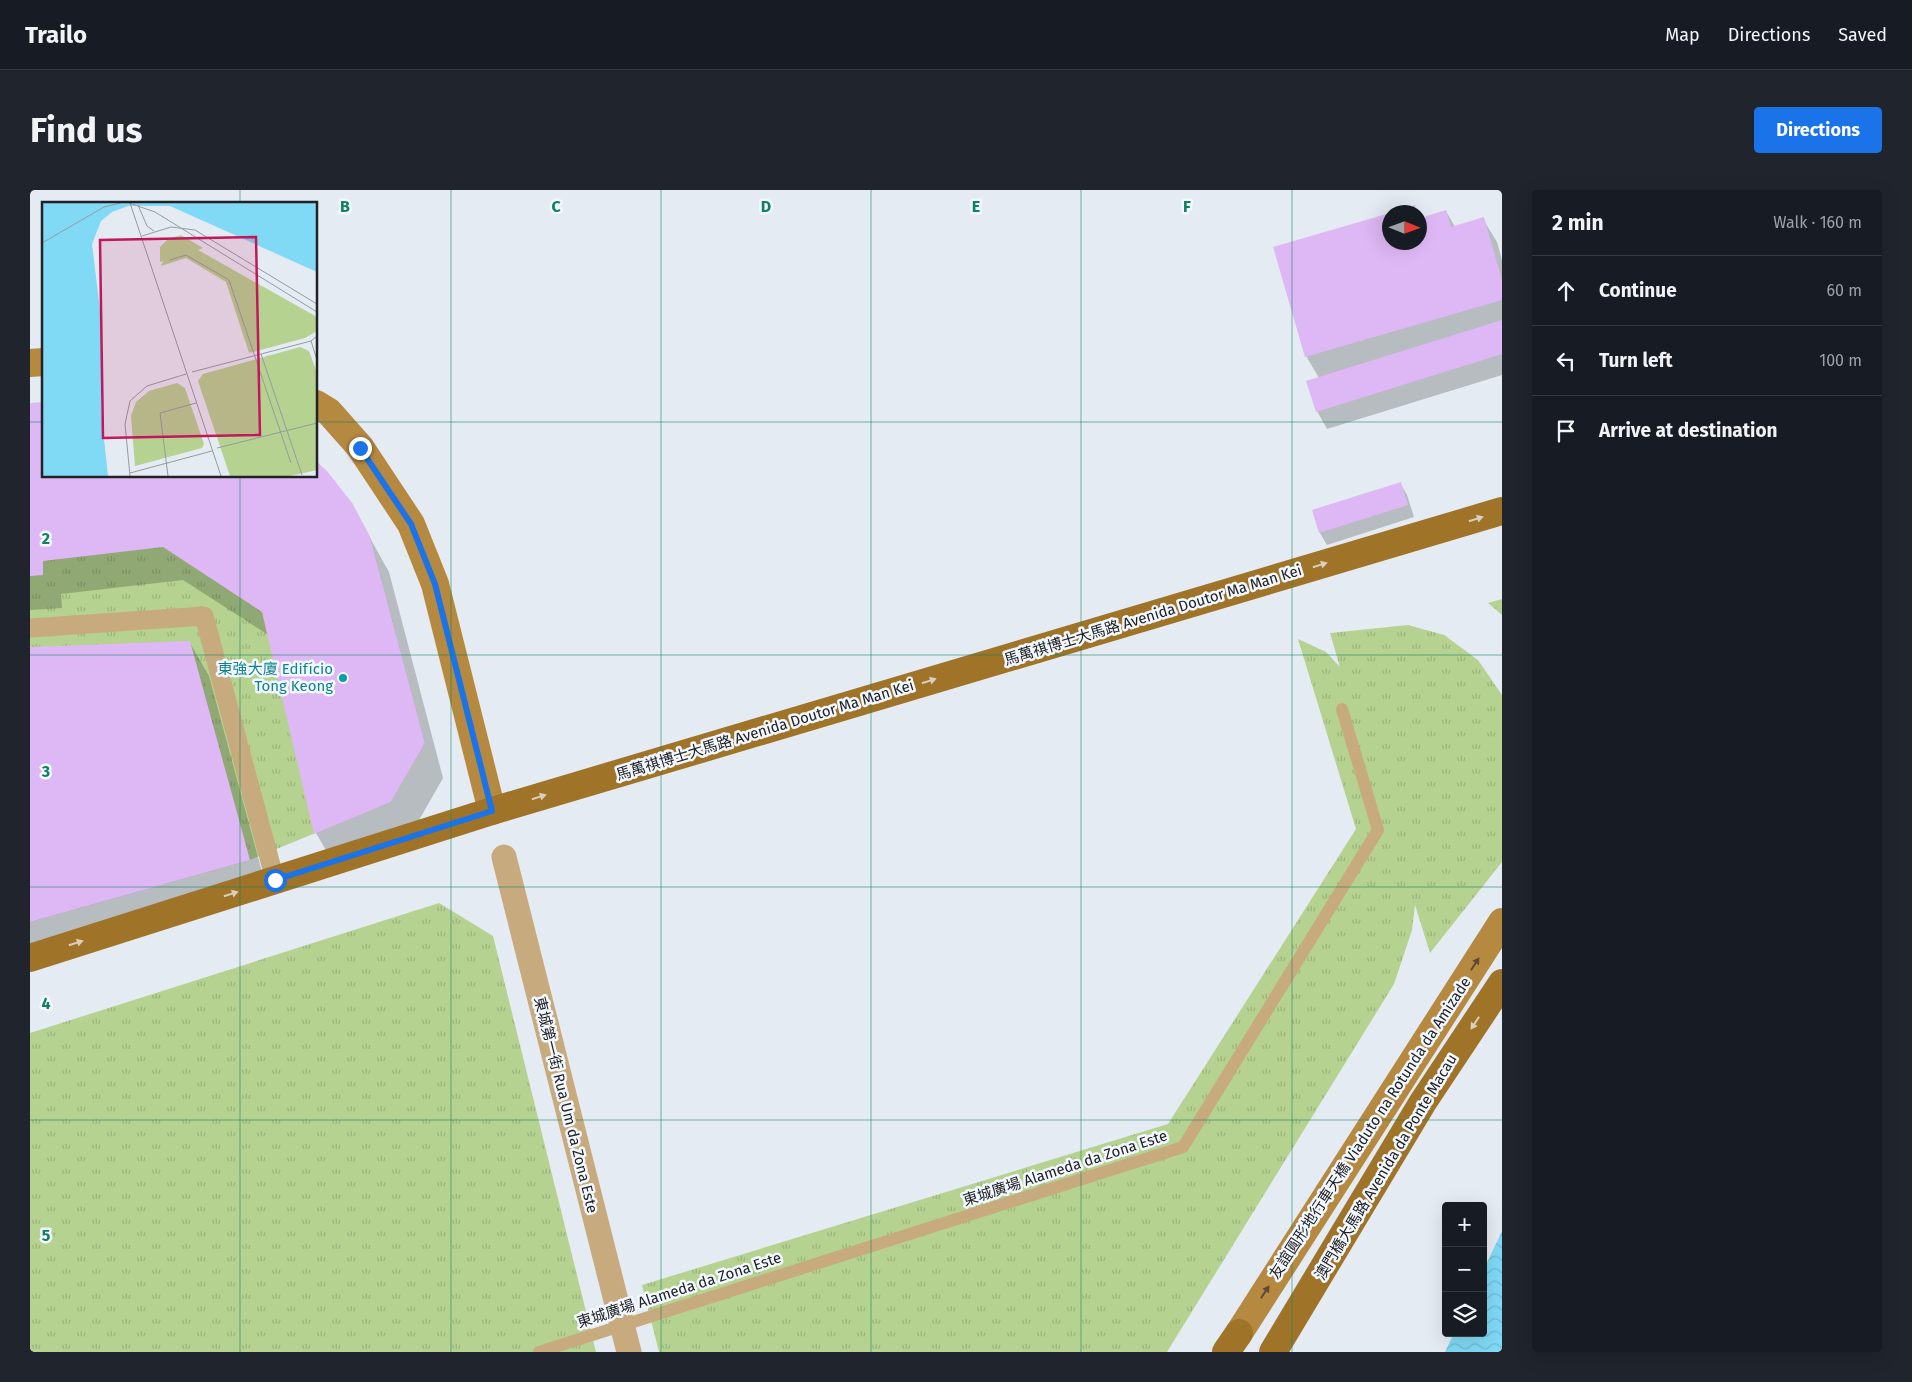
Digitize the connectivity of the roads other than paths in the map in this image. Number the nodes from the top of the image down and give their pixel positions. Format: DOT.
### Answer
graph roads {
  1 [pos="318,405"];
  2 [pos="1502,511"];
  3 [pos="30,628"];
  4 [pos="1342,709"];
  5 [pos="492,811"];
  6 [pos="504,858"];
  7 [pos="275,880"];
  8 [pos="1502,922"];
  9 [pos="30,958"];
  10 [pos="1502,983"];
  11 [pos="622,1325"];
  12 [pos="1233,1343"];
  13 [pos="539,1352"];
  14 [pos="629,1352"];
  15 [pos="1273,1352"];
  1 -- 5 [label="main road"];
  5 -- 2 [label="main road, 馬萬祺博士大馬路 Avenida Doutor Ma Man Kei, one-way"];
  3 -- 7 [label="street"];
  4 -- 11 [label="lane, 東城廣場 Alameda da Zona Este"];
  5 -- 7 [label="main road, 馬萬祺博士大馬路 Avenida Doutor Ma Man Kei"];
  6 -- 11 [label="street, 東城第一街 Rua Um da Zona Este"];
  9 -- 7 [label="main road, 馬萬祺博士大馬路 Avenida Doutor Ma Man Kei, one-way"];
  12 -- 8 [label="main road, 友誼圓形地行車天橋 Viaduto na Rotunda da Amizade, one-way"];
  10 -- 15 [label="main road, 澳門橋大馬路 Avenida da Ponte Macau, one-way"];
  11 -- 13 [label="lane, 東城廣場 Alameda da Zona Este"];
  11 -- 14 [label="street, 東城第一街 Rua Um da Zona Este"];
}
